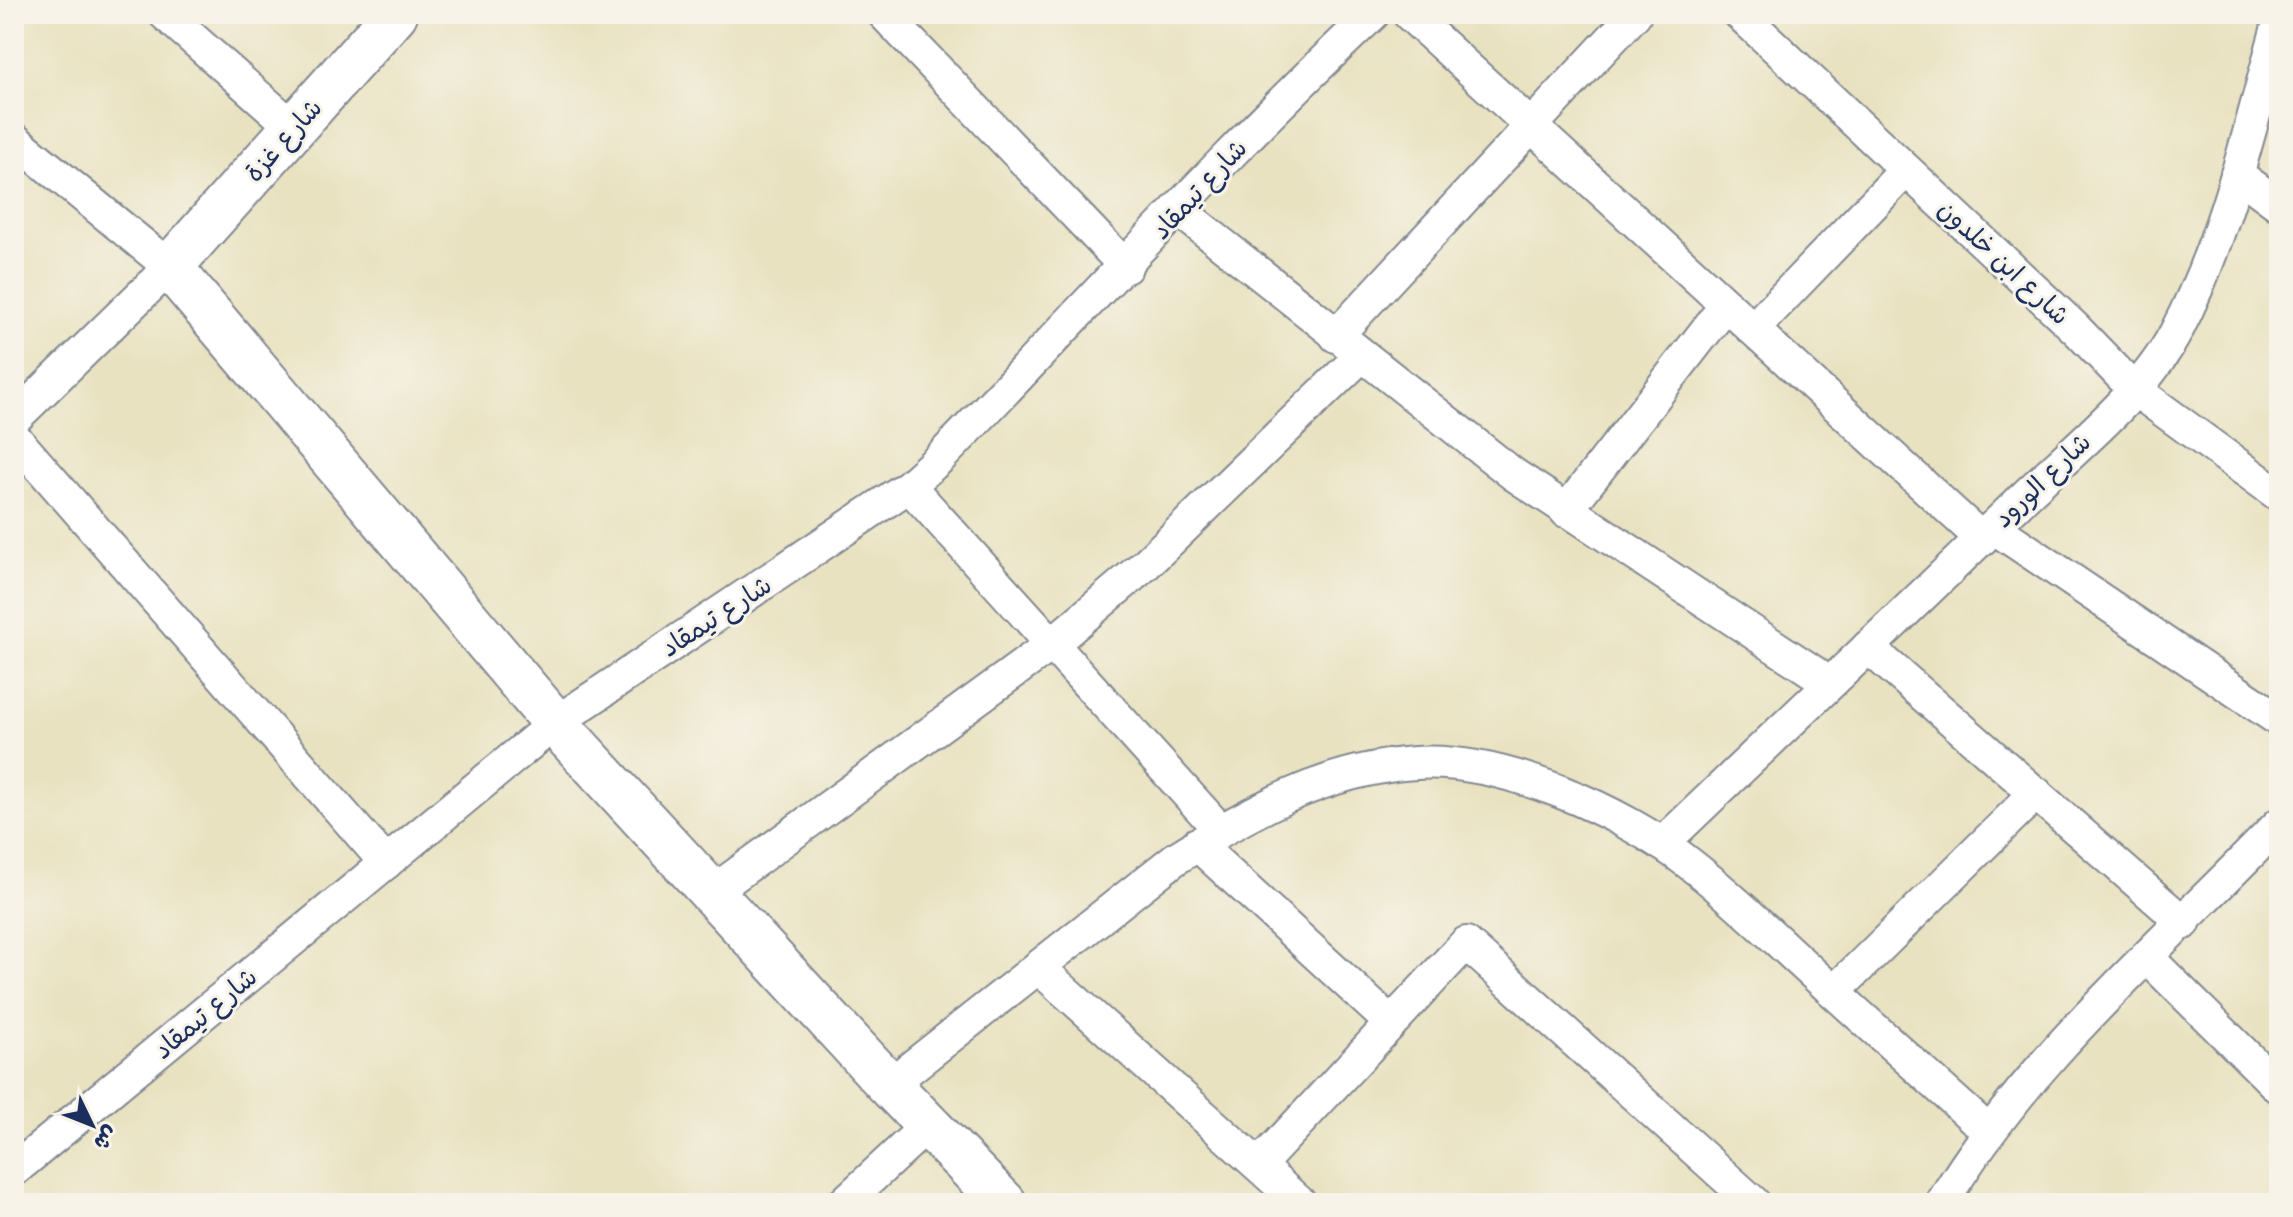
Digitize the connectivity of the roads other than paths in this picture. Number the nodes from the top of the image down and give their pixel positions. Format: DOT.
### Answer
graph roads {
  1 [pos="165,14"];
  2 [pos="395,14"];
  3 [pos="884,14"];
  4 [pos="1373,14"];
  5 [pos="1409,14"];
  6 [pos="1635,14"];
  7 [pos="1740,14"];
  8 [pos="2279,23"];
  9 [pos="1531,125"];
  10 [pos="294,128"];
  11 [pos="14,139"];
  12 [pos="1906,170"];
  13 [pos="2237,174"];
  14 [pos="2279,205"];
  15 [pos="1179,210"];
  16 [pos="170,267"];
  17 [pos="1126,267"];
  18 [pos="1726,305"];
  19 [pos="1753,329"];
  20 [pos="1336,336"];
  21 [pos="1361,356"];
  22 [pos="2134,389"];
  23 [pos="14,419"];
  24 [pos="14,437"];
  25 [pos="909,486"];
  26 [pos="2279,495"];
  27 [pos="1566,511"];
  28 [pos="1988,533"];
  29 [pos="1052,644"];
  30 [pos="1868,647"];
  31 [pos="1830,683"];
  32 [pos="2279,720"];
  33 [pos="555,723"];
  34 [pos="2036,793"];
  35 [pos="2279,824"];
  36 [pos="1209,837"];
  37 [pos="1662,844"];
  38 [pos="386,863"];
  39 [pos="711,893"];
  40 [pos="2184,923"];
  41 [pos="2148,958"];
  42 [pos="1038,967"];
  43 [pos="1834,992"];
  44 [pos="1391,1023"];
  45 [pos="889,1085"];
  46 [pos="2279,1088"];
  47 [pos="928,1125"];
  48 [pos="1988,1131"];
  49 [pos="1259,1165"];
  50 [pos="14,1170"];
  51 [pos="844,1203"];
  52 [pos="1004,1203"];
  53 [pos="1300,1203"];
  54 [pos="1754,1203"];
  55 [pos="1942,1203"];
  1 -- 10 [label="street"];
  2 -- 10 [label="street, شارع غزة"];
  3 -- 17 [label="street"];
  4 -- 15 [label="street, شارع تيمقاد"];
  5 -- 9 [label="street"];
  6 -- 9 [label="street"];
  7 -- 12 [label="street, شارع ابن خلدون"];
  8 -- 13 [label="street, شارع الورود"];
  9 -- 18 [label="street"];
  9 -- 20 [label="street"];
  10 -- 16 [label="street, شارع غزة"];
  11 -- 16 [label="street"];
  12 -- 19 [label="street"];
  12 -- 22 [label="street, شارع ابن خلدون"];
  13 -- 14 [label="street"];
  13 -- 22 [label="street, شارع الورود"];
  15 -- 17 [label="street, شارع تيمقاد"];
  15 -- 20 [label="street"];
  16 -- 23 [label="street"];
  16 -- 33 [label="street"];
  17 -- 25 [label="street, شارع تيمقاد"];
  18 -- 19 [label="street"];
  18 -- 27 [label="street"];
  19 -- 28 [label="street"];
  20 -- 21 [label="street"];
  21 -- 27 [label="street"];
  21 -- 29 [label="street"];
  22 -- 26 [label="street, شارع ابن خلدون"];
  22 -- 28 [label="street, شارع الورود"];
  24 -- 38 [label="street"];
  25 -- 29 [label="street"];
  25 -- 33 [label="street, شارع تيمقاد"];
  27 -- 31 [label="street"];
  28 -- 30 [label="street, شارع الورود"];
  28 -- 32 [label="street"];
  29 -- 36 [label="street"];
  29 -- 39 [label="street"];
  30 -- 31 [label="street, شارع الورود"];
  30 -- 34 [label="street"];
  31 -- 37 [label="street, شارع الورود"];
  33 -- 38 [label="street, شارع تيمقاد"];
  33 -- 39 [label="street"];
  34 -- 40 [label="street"];
  34 -- 43 [label="street"];
  35 -- 40 [label="street"];
  36 -- 37 [label="street"];
  36 -- 42 [label="street"];
  36 -- 44 [label="street"];
  37 -- 43 [label="street"];
  38 -- 50 [label="street, شارع تيمقاد"];
  39 -- 45 [label="street"];
  40 -- 41 [label="street"];
  41 -- 46 [label="street"];
  41 -- 48 [label="street"];
  42 -- 45 [label="street"];
  42 -- 49 [label="street"];
  43 -- 48 [label="street"];
  44 -- 49 [label="street"];
  44 -- 54 [label="street"];
  45 -- 47 [label="street"];
  47 -- 51 [label="street"];
  47 -- 52 [label="street"];
  48 -- 55 [label="street"];
  49 -- 53 [label="street"];
}
